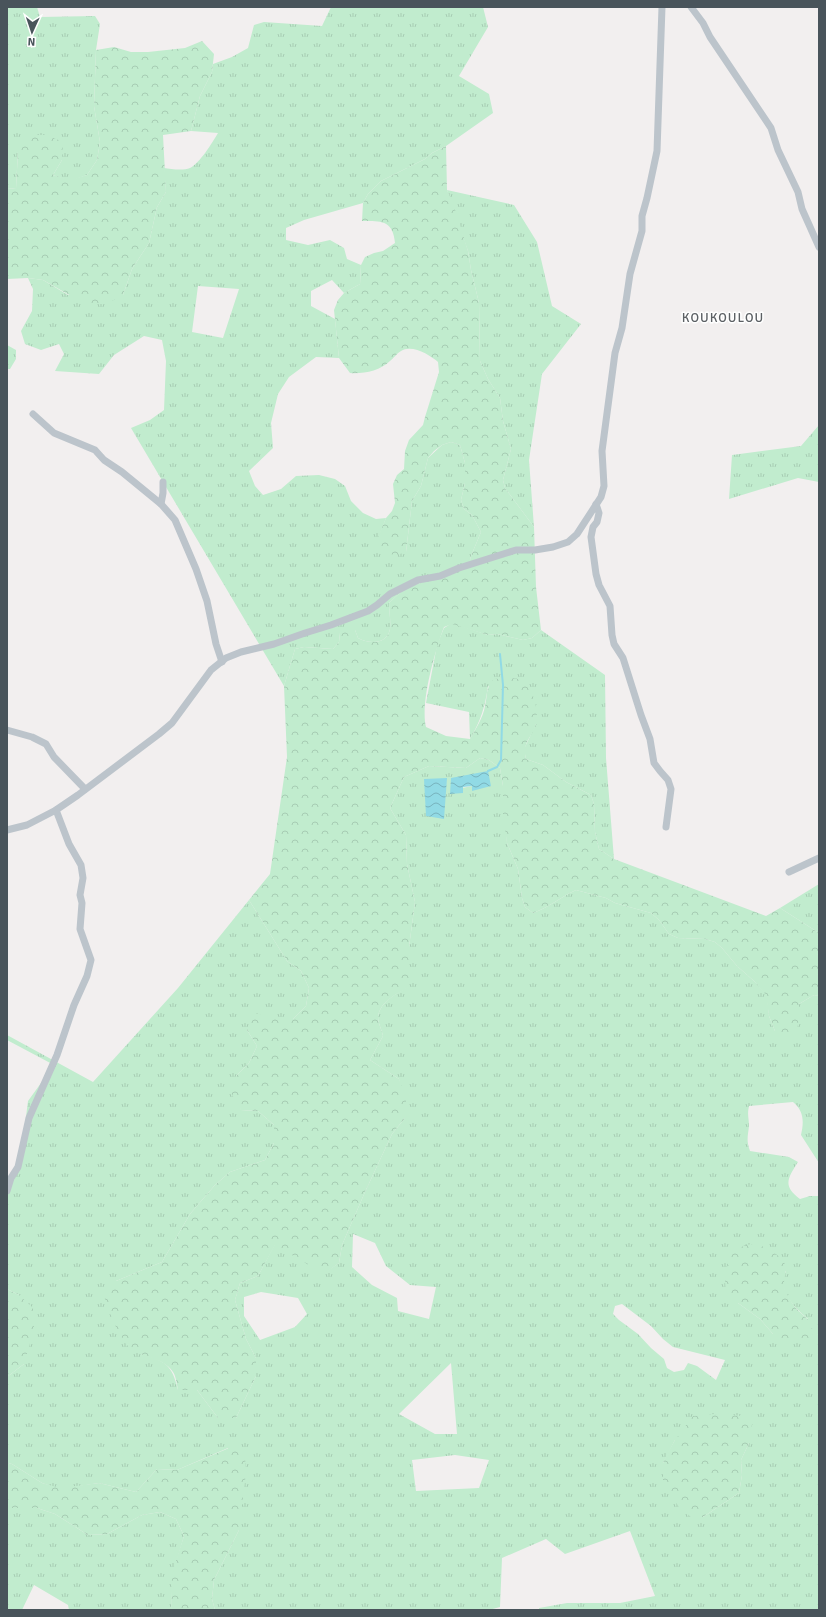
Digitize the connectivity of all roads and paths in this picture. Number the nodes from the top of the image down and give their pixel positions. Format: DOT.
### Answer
graph roads {
  1 [pos="662,7"];
  2 [pos="691,7"];
  3 [pos="819,247"];
  4 [pos="32,414"];
  5 [pos="163,482"];
  6 [pos="161,504"];
  7 [pos="596,504"];
  8 [pos="222,662"];
  9 [pos="7,730"];
  10 [pos="85,789"];
  11 [pos="56,810"];
  12 [pos="666,826"];
  13 [pos="7,830"];
  14 [pos="819,858"];
  15 [pos="789,872"];
  16 [pos="7,1191"];
  1 -- 7 [label="street"];
  2 -- 3 [label="street"];
  4 -- 6 [label="street"];
  5 -- 6 [label="street"];
  6 -- 8 [label="street"];
  7 -- 8 [label="street"];
  7 -- 12 [label="street"];
  8 -- 10 [label="street"];
  9 -- 10 [label="street"];
  10 -- 11 [label="street"];
  11 -- 13 [label="street"];
  11 -- 16 [label="street"];
  14 -- 15 [label="street"];
}
